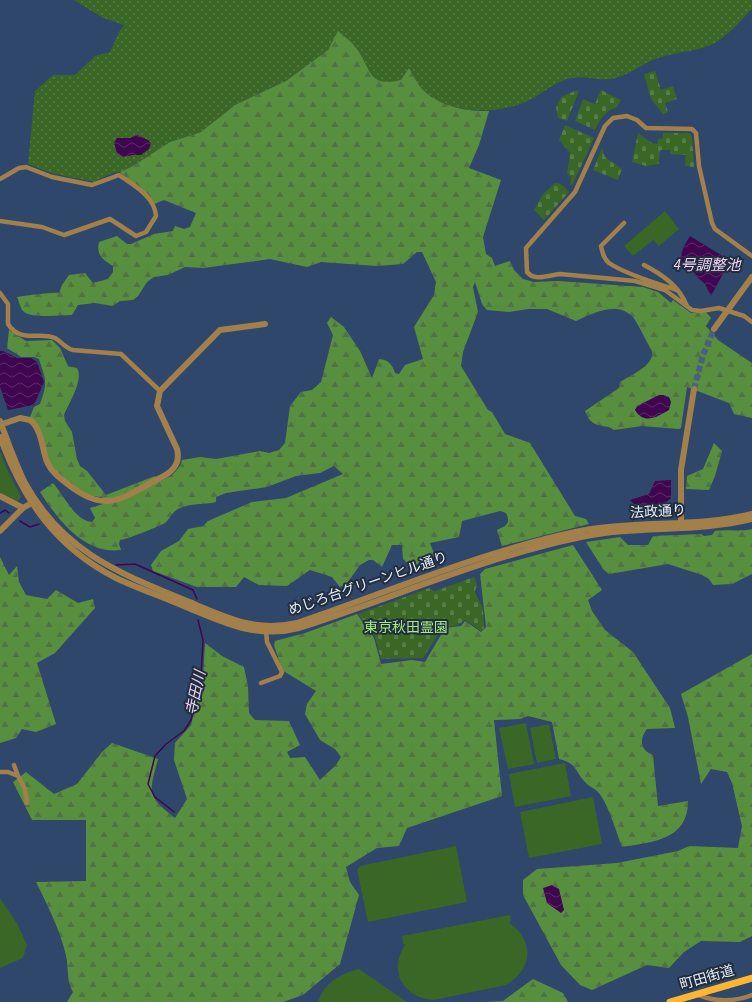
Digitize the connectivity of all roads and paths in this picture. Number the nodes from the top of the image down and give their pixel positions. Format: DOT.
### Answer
graph roads {
  1 [pos="0,179"];
  2 [pos="0,222"];
  3 [pos="624,223"];
  4 [pos="752,256"];
  5 [pos="644,265"];
  6 [pos="752,277"];
  7 [pos="644,281"];
  8 [pos="678,290"];
  9 [pos="0,293"];
  10 [pos="687,306"];
  11 [pos="728,311"];
  12 [pos="752,322"];
  13 [pos="265,324"];
  14 [pos="714,329"];
  15 [pos="694,389"];
  16 [pos="160,391"];
  17 [pos="0,424"];
  18 [pos="0,437"];
  19 [pos="0,496"];
  20 [pos="34,502"];
  21 [pos="23,508"];
  22 [pos="752,514"];
  23 [pos="752,519"];
  24 [pos="681,525"];
  25 [pos="0,531"];
  26 [pos="566,537"];
  27 [pos="266,629"];
  28 [pos="261,683"];
  29 [pos="14,764"];
  30 [pos="0,772"];
  31 [pos="18,776"];
  32 [pos="27,803"];
  33 [pos="752,978"];
  34 [pos="696,994"];
  35 [pos="752,995"];
  36 [pos="670,1002"];
  1 -- 2 [label="street"];
  3 -- 7 [label="street"];
  4 -- 7 [label="street"];
  5 -- 8 [label="street"];
  6 -- 11 [label="street"];
  7 -- 8 [label="street"];
  7 -- 10 [label="street"];
  8 -- 10 [label="street"];
  9 -- 16 [label="street"];
  10 -- 11 [label="street"];
  11 -- 12 [label="street"];
  11 -- 14 [label="street"];
  13 -- 16 [label="street"];
  15 -- 24 [label="street"];
  16 -- 17 [label="street"];
  17 -- 20 [label="street, めじろ台グリーンヒル通り"];
  18 -- 20 [label="street, めじろ台グリーンヒル通り"];
  19 -- 21 [label="street"];
  20 -- 21 [label="street"];
  20 -- 27 [label="street, めじろ台グリーンヒル通り"];
  21 -- 25 [label="street"];
  22 -- 24 [label="street, 法政通り"];
  23 -- 24 [label="street, 法政通り"];
  24 -- 26 [label="street, 法政通り"];
  26 -- 27 [label="street, めじろ台グリーンヒル通り"];
  27 -- 28 [label="street"];
  29 -- 31 [label="street"];
  30 -- 31 [label="street"];
  31 -- 32 [label="street"];
  33 -- 34 [label="main road, 町田街道"];
  34 -- 35 [label="street"];
  34 -- 36 [label="main road, 町田街道"];
}
